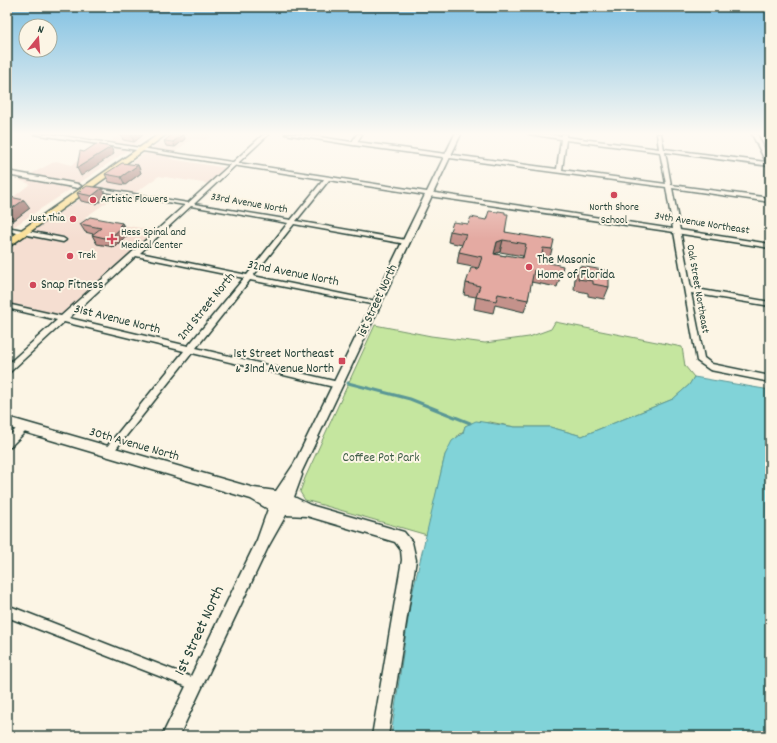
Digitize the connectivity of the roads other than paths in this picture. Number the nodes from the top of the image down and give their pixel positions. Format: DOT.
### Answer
graph roads {
  1 [pos="103,169"];
  2 [pos="115,169"];
  3 [pos="229,169"];
  4 [pos="258,169"];
  5 [pos="441,169"];
  6 [pos="537,169"];
  7 [pos="560,169"];
  8 [pos="665,169"];
  9 [pos="560,172"];
  10 [pos="7,173"];
  11 [pos="327,179"];
  12 [pos="78,186"];
  13 [pos="668,186"];
  14 [pos="89,187"];
  15 [pos="429,194"];
  16 [pos="770,200"];
  17 [pos="190,204"];
  18 [pos="60,208"];
  19 [pos="293,222"];
  20 [pos="9,231"];
  21 [pos="676,231"];
  22 [pos="24,232"];
  23 [pos="63,240"];
  24 [pos="406,242"];
  25 [pos="7,244"];
  26 [pos="770,246"];
  27 [pos="135,254"];
  28 [pos="248,277"];
  29 [pos="687,290"];
  30 [pos="376,303"];
  31 [pos="770,304"];
  32 [pos="7,306"];
  33 [pos="63,319"];
  34 [pos="190,350"];
  35 [pos="7,370"];
  36 [pos="770,380"];
  37 [pos="338,386"];
  38 [pos="7,422"];
  39 [pos="24,427"];
  40 [pos="7,444"];
  41 [pos="108,452"];
  42 [pos="281,503"];
  43 [pos="7,611"];
  44 [pos="194,684"];
  45 [pos="170,736"];
  46 [pos="380,736"];
  1 -- 12 [label="main road"];
  2 -- 14 [label="main road"];
  3 -- 17 [label="street"];
  4 -- 11 [label="street, 34th Avenue Northeast"];
  5 -- 15 [label="street, 1st Street North"];
  6 -- 9 [label="street"];
  7 -- 9 [label="street"];
  8 -- 13 [label="street, Oak Street Northeast"];
  9 -- 13 [label="street"];
  10 -- 12 [label="street"];
  11 -- 15 [label="street, 34th Avenue Northeast"];
  11 -- 19 [label="street, 2nd Street North"];
  12 -- 18 [label="main road"];
  12 -- 20 [label="main road"];
  13 -- 16 [label="street"];
  13 -- 21 [label="street, Oak Street Northeast"];
  14 -- 17 [label="street, 33rd Avenue North"];
  14 -- 18 [label="main road"];
  15 -- 21 [label="street, 34th Avenue Northeast"];
  15 -- 24 [label="street, 1st Street North"];
  17 -- 19 [label="street, 33rd Avenue North"];
  17 -- 27 [label="street"];
  18 -- 22 [label="main road"];
  19 -- 24 [label="street, 33rd Avenue North"];
  19 -- 28 [label="street, 2nd Street North"];
  20 -- 22 [label="street"];
  21 -- 26 [label="street, 34th Avenue Northeast"];
  21 -- 29 [label="street, Oak Street Northeast"];
  22 -- 23 [label="street"];
  22 -- 25 [label="main road"];
  24 -- 30 [label="street, 1st Street North"];
  27 -- 28 [label="street, 32nd Avenue North"];
  27 -- 33 [label="street"];
  28 -- 30 [label="street, 32nd Avenue North"];
  28 -- 34 [label="street, 2nd Street North"];
  29 -- 31 [label="street"];
  29 -- 36 [label="street, Oak Street Northeast"];
  30 -- 37 [label="street, 1st Street North"];
  32 -- 33 [label="street, 31st Avenue North"];
  33 -- 34 [label="street, 31st Avenue North"];
  33 -- 35 [label="street"];
  34 -- 37 [label="street, 31st Avenue North"];
  34 -- 41 [label="street, 2nd Street North"];
  37 -- 42 [label="street, 1st Street North"];
  38 -- 39 [label="street, 30th Avenue North"];
  39 -- 40 [label="street"];
  39 -- 41 [label="street, 30th Avenue North"];
  41 -- 42 [label="street, 30th Avenue North"];
  42 -- 44 [label="street, 1st Street North"];
  42 -- 46 [label="street"];
  43 -- 44 [label="street"];
  44 -- 45 [label="street, 1st Street North"];
}
